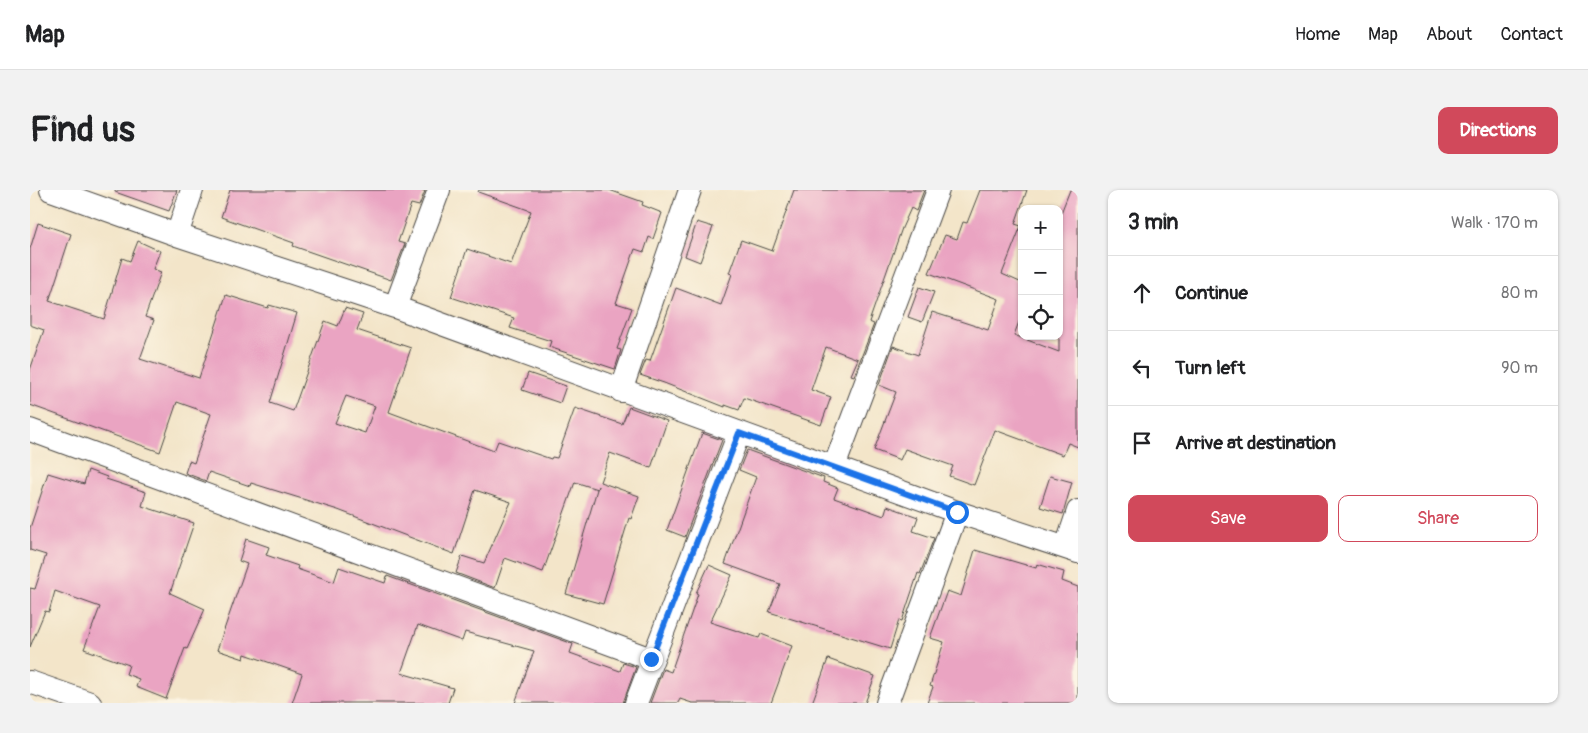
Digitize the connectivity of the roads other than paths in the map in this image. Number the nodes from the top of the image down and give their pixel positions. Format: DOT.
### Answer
graph roads {
  1 [pos="51,190"];
  2 [pos="192,190"];
  3 [pos="439,190"];
  4 [pos="690,190"];
  5 [pos="938,190"];
  6 [pos="177,235"];
  7 [pos="396,307"];
  8 [pos="621,391"];
  9 [pos="30,430"];
  10 [pos="739,433"];
  11 [pos="834,467"];
  12 [pos="1078,511"];
  13 [pos="957,512"];
  14 [pos="1072,550"];
  15 [pos="651,659"];
  16 [pos="30,682"];
  17 [pos="90,703"];
  18 [pos="636,703"];
  19 [pos="887,703"];
  1 -- 6 [label="street"];
  2 -- 6 [label="street"];
  3 -- 7 [label="street"];
  4 -- 8 [label="street"];
  5 -- 11 [label="street"];
  6 -- 7 [label="street"];
  7 -- 8 [label="street"];
  8 -- 10 [label="street"];
  9 -- 15 [label="street"];
  10 -- 11 [label="street"];
  10 -- 15 [label="street"];
  11 -- 13 [label="street"];
  12 -- 14 [label="street"];
  13 -- 14 [label="street"];
  13 -- 19 [label="street"];
  15 -- 18 [label="street"];
  16 -- 17 [label="street"];
}
